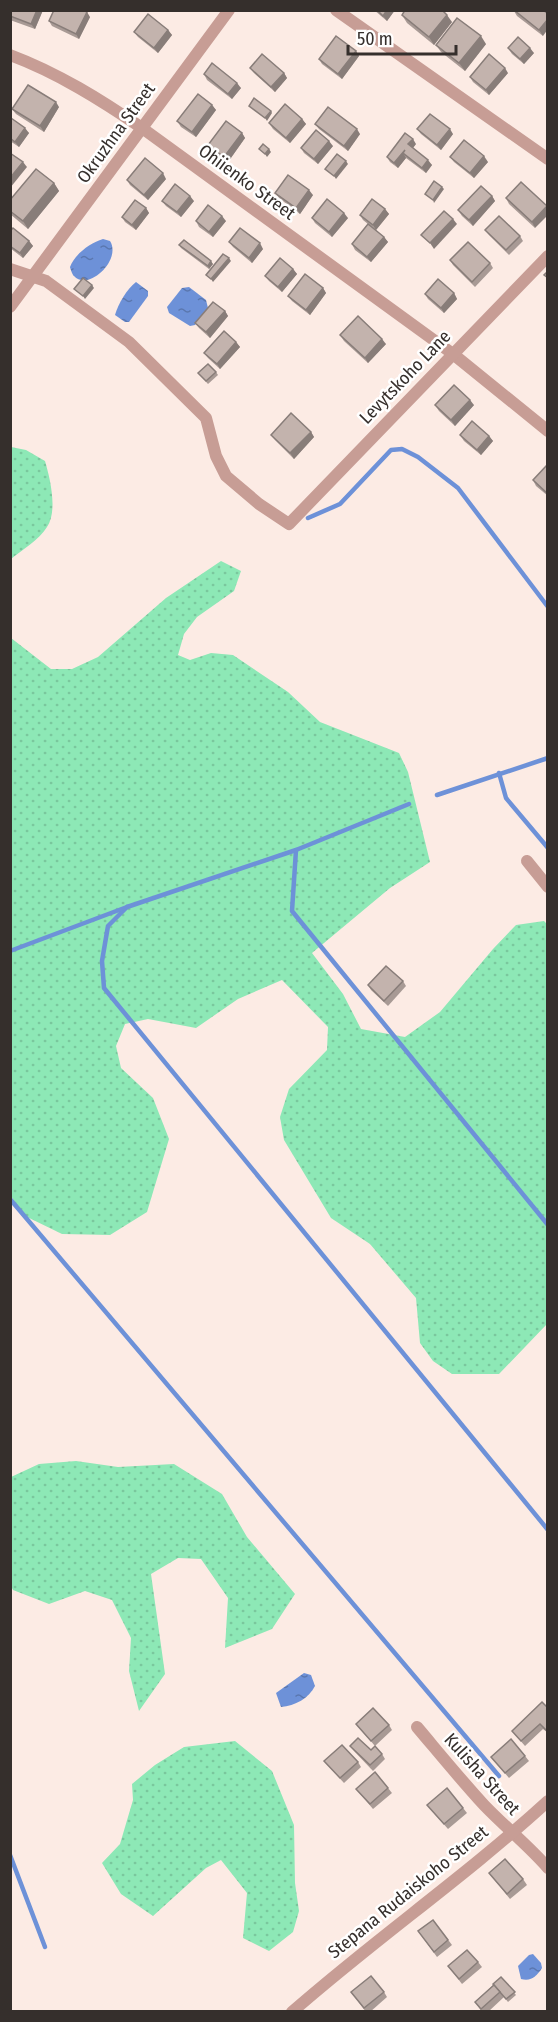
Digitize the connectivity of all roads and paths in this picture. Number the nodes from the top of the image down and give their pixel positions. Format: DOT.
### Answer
graph roads {
  1 [pos="229,10"];
  2 [pos="336,10"];
  3 [pos="10,55"];
  4 [pos="142,128"];
  5 [pos="548,159"];
  6 [pos="548,256"];
  7 [pos="10,269"];
  8 [pos="33,276"];
  9 [pos="10,307"];
  10 [pos="453,354"];
  11 [pos="548,430"];
  12 [pos="527,861"];
  13 [pos="548,887"];
  14 [pos="417,1727"];
  15 [pos="548,1801"];
  16 [pos="511,1833"];
  17 [pos="548,1868"];
  18 [pos="291,2012"];
  1 -- 4 [label="street, Okruzhna Street"];
  2 -- 5 [label="street"];
  3 -- 4 [label="street, Ohiienko Street"];
  4 -- 8 [label="street, Okruzhna Street"];
  4 -- 10 [label="street, Ohiienko Street"];
  6 -- 10 [label="street, Levytskoho Lane"];
  7 -- 8 [label="street"];
  8 -- 9 [label="street, Okruzhna Street"];
  8 -- 10 [label="street, Levytskoho Lane"];
  10 -- 11 [label="street, Ohiienko Street"];
  12 -- 13 [label="street"];
  14 -- 16 [label="street, Kulisha Street"];
  15 -- 16 [label="street, Stepana Rudaiskoho Street"];
  16 -- 17 [label="street, Kulisha Street"];
  16 -- 18 [label="street, Stepana Rudaiskoho Street"];
}
